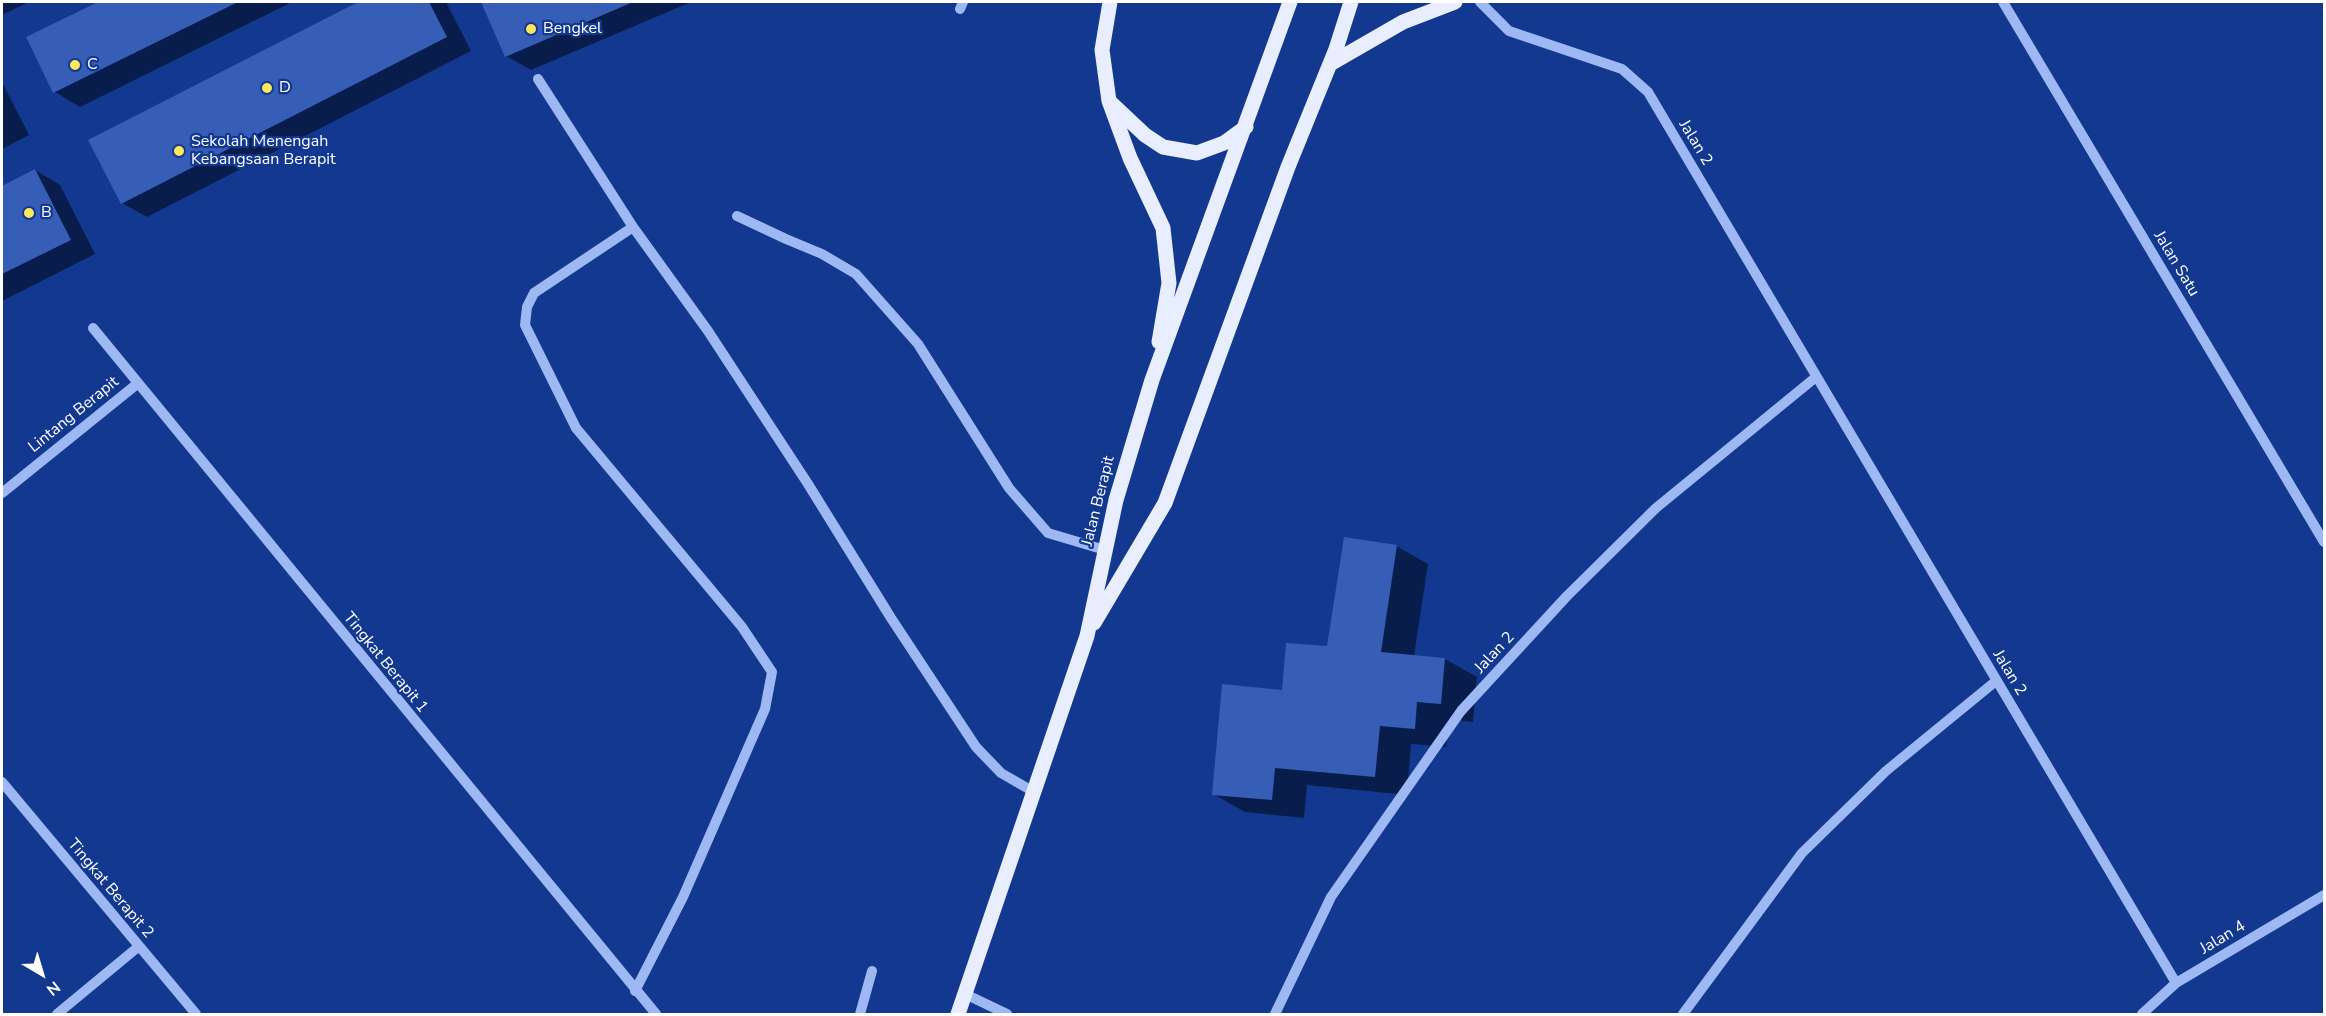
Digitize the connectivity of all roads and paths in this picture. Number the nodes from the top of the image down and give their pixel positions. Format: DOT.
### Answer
graph roads {
  1 [pos="1110,2"];
  2 [pos="1290,2"];
  3 [pos="1351,2"];
  4 [pos="1455,2"];
  5 [pos="1480,2"];
  6 [pos="2002,2"];
  7 [pos="1330,64"];
  8 [pos="538,79"];
  9 [pos="1108,101"];
  10 [pos="1246,127"];
  11 [pos="737,216"];
  12 [pos="633,227"];
  13 [pos="93,328"];
  14 [pos="1816,377"];
  15 [pos="1152,380"];
  16 [pos="137,384"];
  17 [pos="2,493"];
  18 [pos="2325,542"];
  19 [pos="1105,550"];
  20 [pos="1087,636"];
  21 [pos="1996,681"];
  22 [pos="2,782"];
  23 [pos="1034,792"];
  24 [pos="2325,895"];
  25 [pos="138,947"];
  26 [pos="872,971"];
  27 [pos="2176,983"];
  28 [pos="635,990"];
  29 [pos="964,994"];
  30 [pos="57,1014"];
  31 [pos="196,1014"];
  32 [pos="656,1014"];
  33 [pos="860,1014"];
  34 [pos="958,1014"];
  35 [pos="1007,1014"];
  36 [pos="1275,1014"];
  37 [pos="1683,1014"];
  38 [pos="2142,1014"];
  1 -- 9 [label="main road"];
  2 -- 10 [label="main road, Jalan Berapit"];
  3 -- 7 [label="main road"];
  4 -- 7 [label="main road"];
  5 -- 14 [label="street, Jalan 2"];
  6 -- 18 [label="street, Jalan Satu"];
  7 -- 20 [label="main road"];
  8 -- 12 [label="street"];
  9 -- 10 [label="main road"];
  9 -- 15 [label="main road"];
  10 -- 15 [label="main road, Jalan Berapit"];
  11 -- 19 [label="street"];
  12 -- 23 [label="street"];
  12 -- 28 [label="street"];
  13 -- 16 [label="street, Tingkat Berapit 1"];
  14 -- 21 [label="street, Jalan 2"];
  14 -- 36 [label="street, Jalan 2"];
  15 -- 19 [label="main road, Jalan Berapit"];
  16 -- 17 [label="street, Lintang Berapit"];
  16 -- 28 [label="street, Tingkat Berapit 1"];
  19 -- 20 [label="main road, Jalan Berapit"];
  20 -- 23 [label="main road, Jalan Berapit"];
  21 -- 27 [label="street, Jalan 2"];
  21 -- 37 [label="street"];
  22 -- 25 [label="street, Tingkat Berapit 2"];
  23 -- 29 [label="main road, Jalan Berapit"];
  24 -- 27 [label="street, Jalan 4"];
  25 -- 30 [label="street"];
  25 -- 31 [label="street, Tingkat Berapit 2"];
  26 -- 33 [label="street"];
  27 -- 38 [label="street, Jalan 4"];
  28 -- 32 [label="street, Tingkat Berapit 1"];
  29 -- 34 [label="main road, Jalan Berapit"];
  29 -- 35 [label="street"];
}
